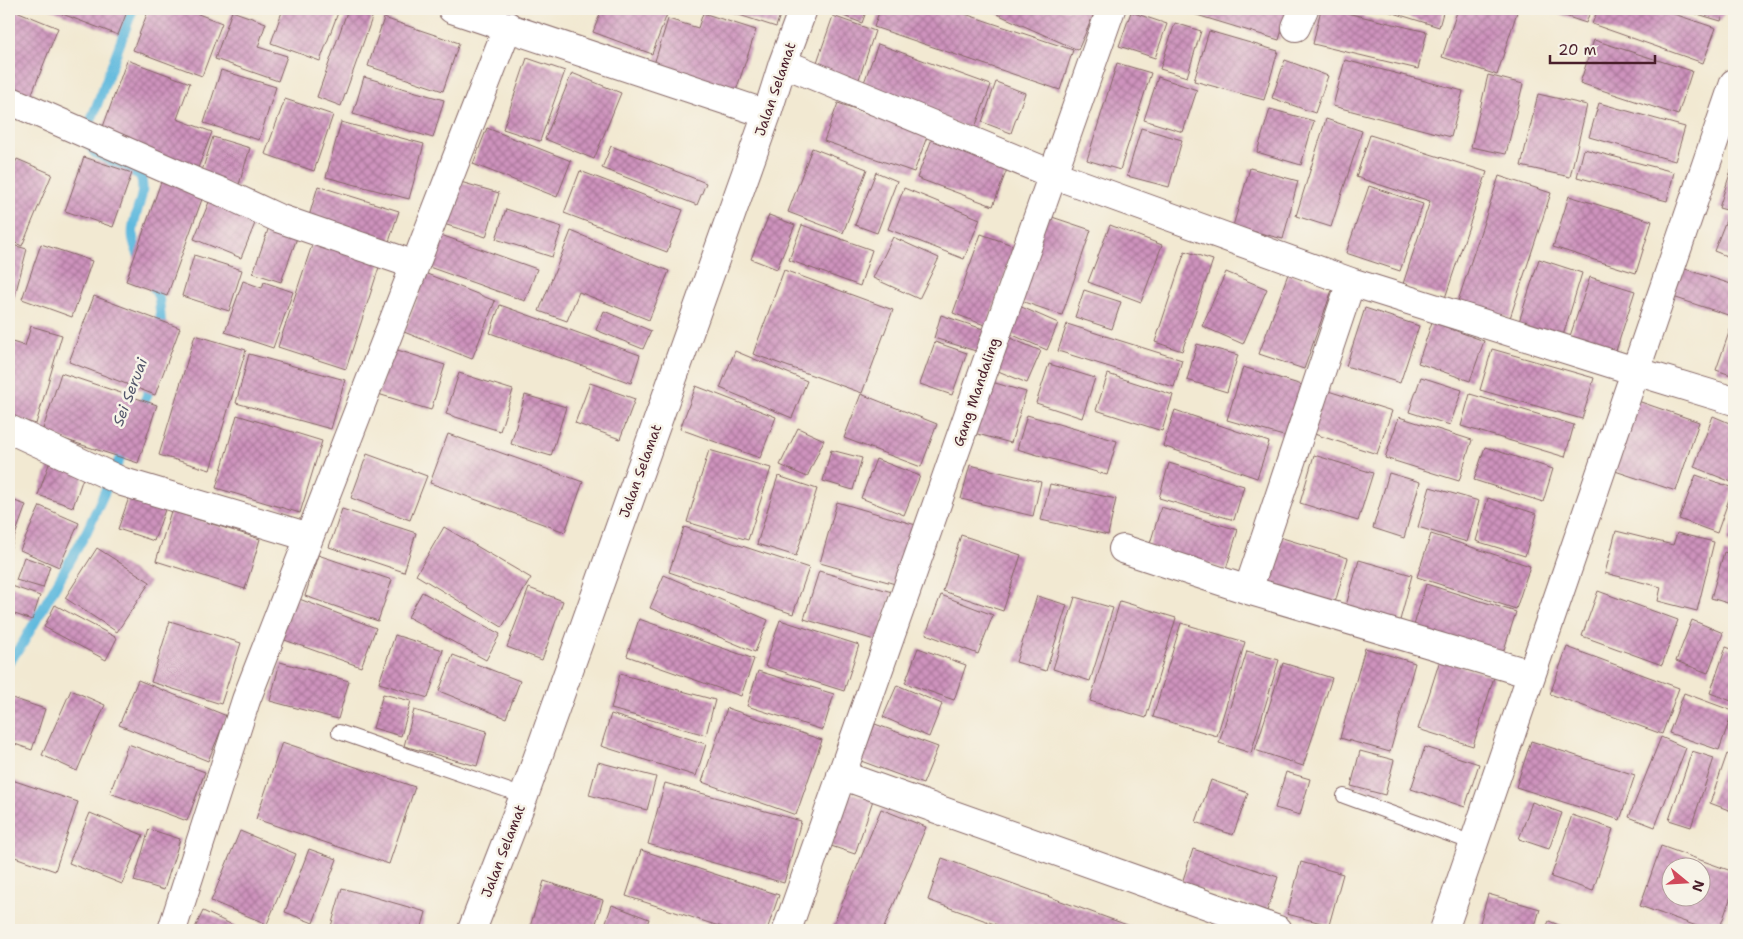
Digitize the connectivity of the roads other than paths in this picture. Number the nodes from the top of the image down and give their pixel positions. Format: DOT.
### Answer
graph roads {
  1 [pos="452,9"];
  2 [pos="802,9"];
  3 [pos="1111,9"];
  4 [pos="508,26"];
  5 [pos="783,63"];
  6 [pos="1734,83"];
  7 [pos="9,100"];
  8 [pos="767,114"];
  9 [pos="1052,174"];
  10 [pos="415,265"];
  11 [pos="1351,282"];
  12 [pos="1635,371"];
  13 [pos="1734,401"];
  14 [pos="9,429"];
  15 [pos="309,537"];
  16 [pos="1123,549"];
  17 [pos="1248,590"];
  18 [pos="1531,674"];
  19 [pos="339,732"];
  20 [pos="842,775"];
  21 [pos="524,796"];
  22 [pos="1344,796"];
  23 [pos="1473,843"];
  24 [pos="1243,924"];
  25 [pos="172,930"];
  26 [pos="472,930"];
  27 [pos="787,930"];
  28 [pos="1278,930"];
  29 [pos="1444,930"];
  1 -- 4 [label="street"];
  2 -- 5 [label="street, Jalan Selamat"];
  3 -- 9 [label="street, Gang Mandaling"];
  4 -- 8 [label="street"];
  4 -- 10 [label="street"];
  5 -- 8 [label="street, Jalan Selamat"];
  5 -- 9 [label="street"];
  6 -- 12 [label="street"];
  7 -- 10 [label="street"];
  8 -- 21 [label="street, Jalan Selamat"];
  9 -- 11 [label="street"];
  9 -- 20 [label="street, Gang Mandaling"];
  10 -- 15 [label="street"];
  11 -- 12 [label="street"];
  11 -- 17 [label="street"];
  12 -- 13 [label="street"];
  12 -- 18 [label="street"];
  14 -- 15 [label="street"];
  15 -- 25 [label="street"];
  16 -- 17 [label="street"];
  17 -- 18 [label="street"];
  18 -- 23 [label="street"];
  19 -- 21 [label="lane"];
  20 -- 24 [label="street"];
  20 -- 27 [label="street, Gang Mandaling"];
  21 -- 26 [label="street, Jalan Selamat"];
  22 -- 23 [label="lane"];
  23 -- 29 [label="street"];
  24 -- 28 [label="street"];
}
